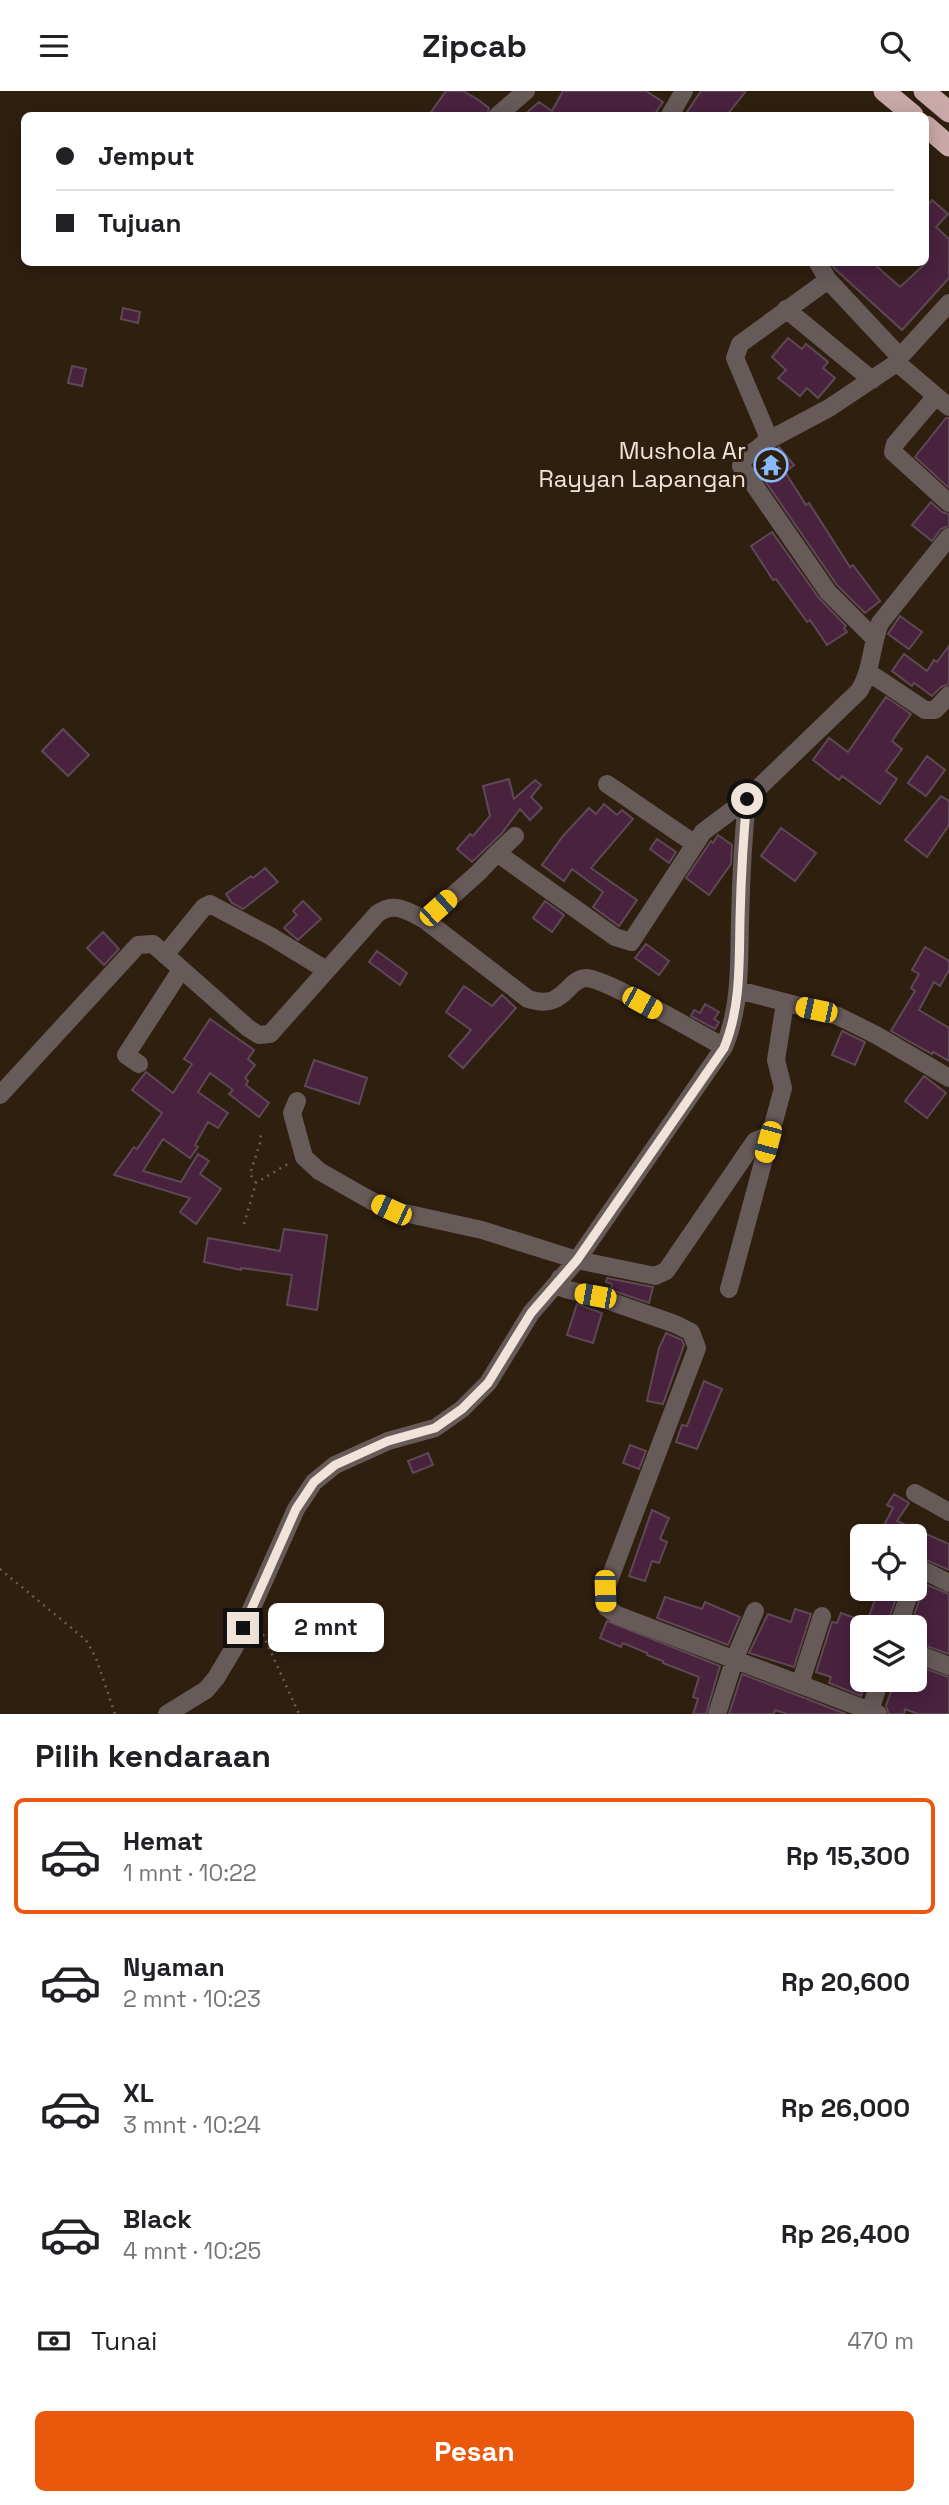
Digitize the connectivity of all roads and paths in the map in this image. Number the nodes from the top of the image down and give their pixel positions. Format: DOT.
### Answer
graph roads {
  1 [pos="526,91"];
  2 [pos="683,91"];
  3 [pos="884,91"];
  4 [pos="924,91"];
  5 [pos="502,112"];
  6 [pos="672,112"];
  7 [pos="909,112"];
  8 [pos="949,112"];
  9 [pos="929,129"];
  10 [pos="949,146"];
  11 [pos="820,266"];
  12 [pos="828,280"];
  13 [pos="949,303"];
  14 [pos="786,309"];
  15 [pos="899,360"];
  16 [pos="872,380"];
  17 [pos="942,402"];
  18 [pos="767,441"];
  19 [pos="949,503"];
  20 [pos="949,537"];
  21 [pos="874,638"];
  22 [pos="868,672"];
  23 [pos="949,695"];
  24 [pos="607,784"];
  25 [pos="747,799"];
  26 [pos="514,836"];
  27 [pos="695,844"];
  28 [pos="497,853"];
  29 [pos="425,920"];
  30 [pos="165,955"];
  31 [pos="181,970"];
  32 [pos="326,970"];
  33 [pos="738,990"];
  34 [pos="785,1003"];
  35 [pos="724,1048"];
  36 [pos="139,1064"];
  37 [pos="949,1078"];
  38 [pos="0,1095"];
  39 [pos="297,1101"];
  40 [pos="261,1131"];
  41 [pos="768,1142"];
  42 [pos="303,1157"];
  43 [pos="256,1183"];
  44 [pos="244,1224"];
  45 [pos="577,1260"];
  46 [pos="560,1278"];
  47 [pos="729,1289"];
  48 [pos="915,1493"];
  49 [pos="949,1512"];
  50 [pos="0,1569"];
  51 [pos="927,1575"];
  52 [pos="949,1583"];
  53 [pos="252,1609"];
  54 [pos="755,1611"];
  55 [pos="822,1616"];
  56 [pos="735,1658"];
  57 [pos="927,1658"];
  58 [pos="949,1666"];
  59 [pos="800,1684"];
  60 [pos="878,1692"];
  61 [pos="874,1712"];
  62 [pos="115,1714"];
  63 [pos="167,1714"];
  64 [pos="299,1714"];
  65 [pos="717,1714"];
  1 -- 5 [label="street"];
  2 -- 6 [label="street"];
  3 -- 7 [label="highway"];
  4 -- 8 [label="highway"];
  9 -- 10 [label="highway"];
  11 -- 12 [label="street"];
  12 -- 14 [label="street"];
  12 -- 15 [label="street"];
  13 -- 15 [label="street"];
  14 -- 16 [label="street"];
  14 -- 18 [label="street"];
  15 -- 16 [label="street"];
  15 -- 17 [label="street"];
  16 -- 18 [label="street"];
  17 -- 19 [label="street"];
  18 -- 21 [label="street"];
  20 -- 21 [label="street"];
  21 -- 22 [label="street"];
  22 -- 23 [label="street"];
  22 -- 25 [label="street"];
  24 -- 27 [label="street"];
  25 -- 27 [label="street"];
  25 -- 33 [label="street"];
  26 -- 28 [label="street"];
  27 -- 28 [label="street"];
  28 -- 29 [label="street"];
  29 -- 32 [label="street"];
  29 -- 35 [label="street"];
  30 -- 31 [label="street"];
  30 -- 32 [label="street"];
  30 -- 38 [label="street"];
  31 -- 32 [label="street"];
  31 -- 36 [label="street"];
  33 -- 34 [label="street"];
  33 -- 35 [label="street"];
  34 -- 37 [label="street"];
  34 -- 41 [label="street"];
  35 -- 45 [label="street"];
  39 -- 42 [label="street"];
  40 -- 43 [label="path"];
  41 -- 45 [label="street"];
  41 -- 47 [label="street"];
  42 -- 43 [label="path"];
  42 -- 45 [label="street"];
  43 -- 44 [label="path"];
  45 -- 46 [label="street"];
  46 -- 53 [label="street"];
  46 -- 56 [label="street"];
  48 -- 49 [label="street"];
  50 -- 62 [label="path"];
  51 -- 52 [label="street"];
  53 -- 63 [label="street"];
  53 -- 64 [label="path"];
  54 -- 56 [label="street"];
  55 -- 59 [label="street"];
  56 -- 59 [label="street"];
  56 -- 65 [label="street"];
  57 -- 58 [label="street"];
  59 -- 61 [label="street"];
  60 -- 61 [label="street"];
}
